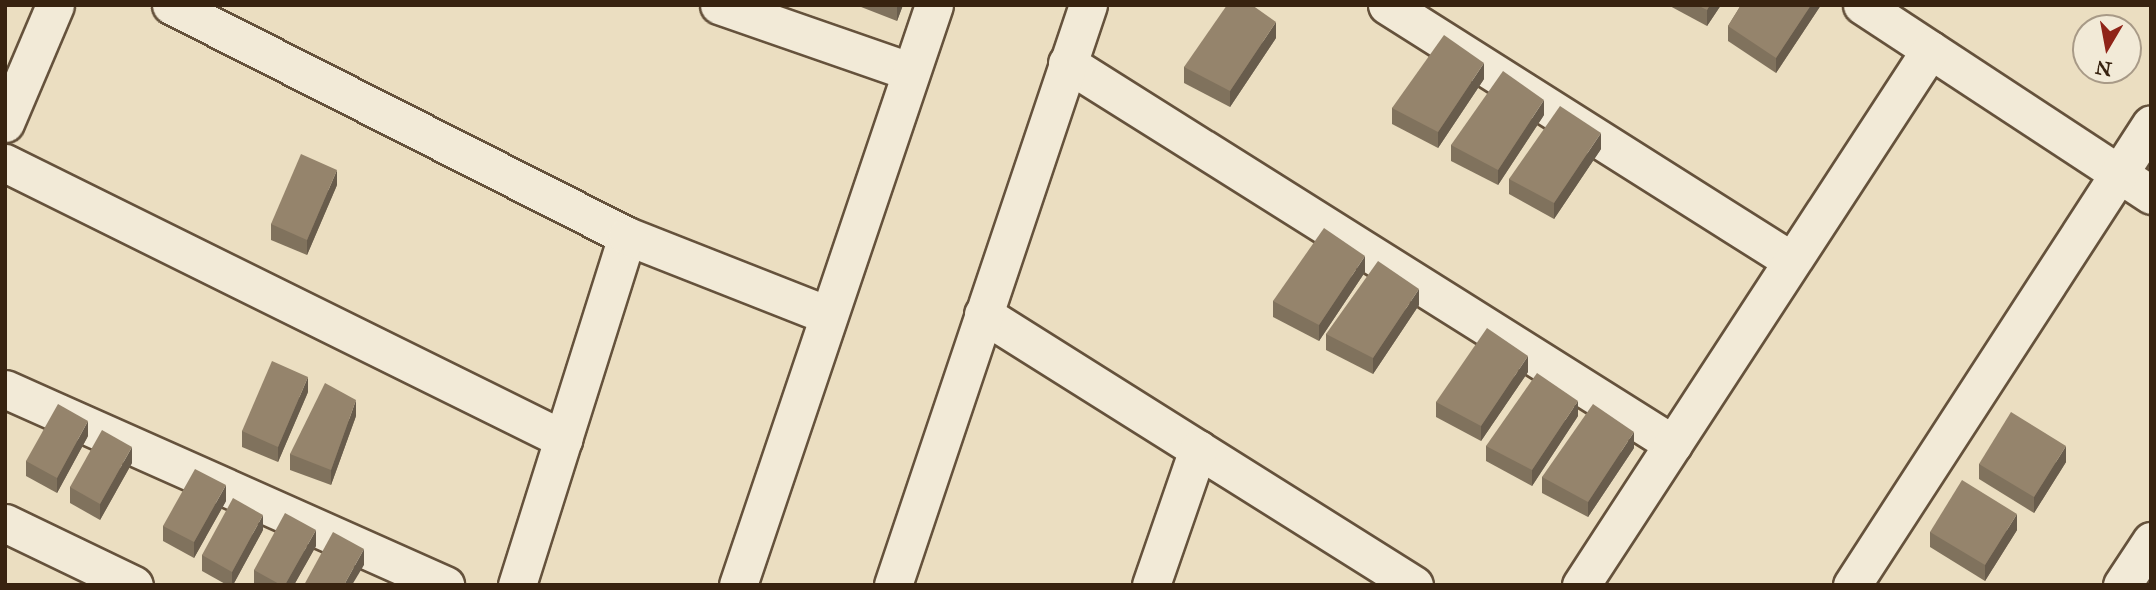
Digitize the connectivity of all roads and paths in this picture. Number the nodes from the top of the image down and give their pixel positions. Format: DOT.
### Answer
graph roads {
  1 [pos="55,5"];
  2 [pos="171,5"];
  3 [pos="719,5"];
  4 [pos="934,5"];
  5 [pos="1088,5"];
  6 [pos="1387,5"];
  7 [pos="1862,5"];
  8 [pos="1930,50"];
  9 [pos="1067,63"];
  10 [pos="911,72"];
  11 [pos="5,123"];
  12 [pos="2151,124"];
  13 [pos="5,163"];
  14 [pos="2119,173"];
  15 [pos="2151,195"];
  16 [pos="627,236"];
  17 [pos="1793,261"];
  18 [pos="982,314"];
  19 [pos="828,315"];
  20 [pos="5,389"];
  21 [pos="563,439"];
  22 [pos="1673,444"];
  23 [pos="1198,449"];
  24 [pos="5,523"];
  25 [pos="2151,541"];
  26 [pos="134,585"];
  27 [pos="445,585"];
  28 [pos="517,585"];
  29 [pos="738,585"];
  30 [pos="893,585"];
  31 [pos="1152,585"];
  32 [pos="1414,585"];
  33 [pos="1581,585"];
  34 [pos="1852,585"];
  35 [pos="2122,585"];
  1 -- 11 [label="street"];
  2 -- 16 [label="street"];
  3 -- 10 [label="street"];
  4 -- 10 [label="street"];
  5 -- 9 [label="street"];
  6 -- 17 [label="street"];
  7 -- 8 [label="street"];
  8 -- 14 [label="street"];
  8 -- 17 [label="street"];
  9 -- 18 [label="street"];
  9 -- 22 [label="street"];
  10 -- 19 [label="street"];
  12 -- 14 [label="street"];
  13 -- 21 [label="street"];
  14 -- 15 [label="street"];
  14 -- 34 [label="street"];
  16 -- 19 [label="street"];
  16 -- 21 [label="street"];
  17 -- 22 [label="street"];
  18 -- 23 [label="street"];
  18 -- 30 [label="street"];
  19 -- 29 [label="street"];
  20 -- 27 [label="street"];
  21 -- 28 [label="street"];
  22 -- 33 [label="street"];
  23 -- 31 [label="street"];
  23 -- 32 [label="street"];
  24 -- 26 [label="street"];
  25 -- 35 [label="street"];
}
